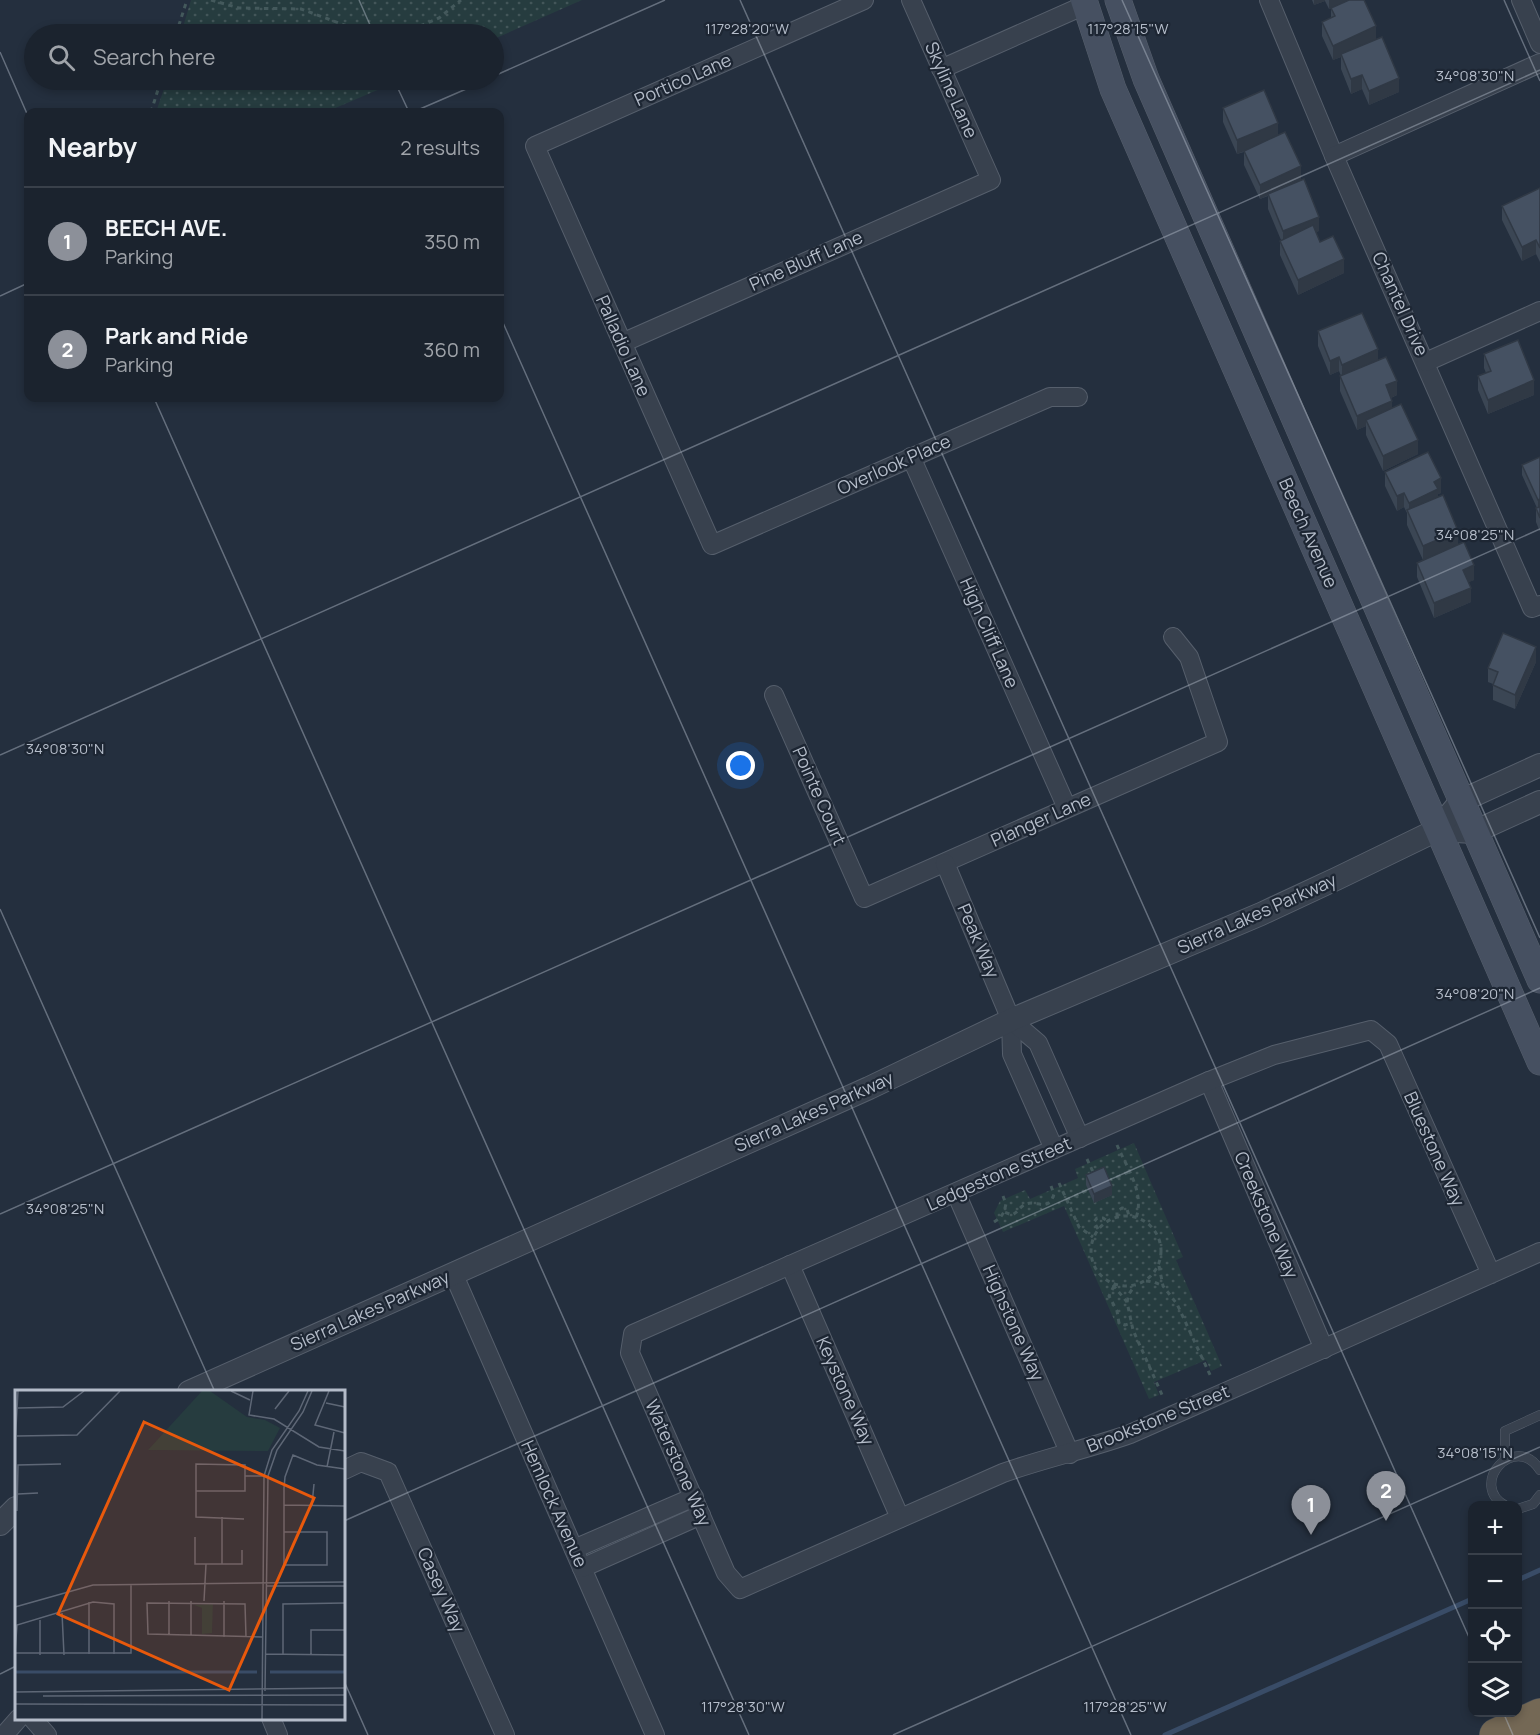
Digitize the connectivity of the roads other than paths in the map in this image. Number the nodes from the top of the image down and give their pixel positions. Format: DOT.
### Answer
graph roads {
  1 [pos="864,0"];
  2 [pos="911,0"];
  3 [pos="1118,0"];
  4 [pos="1269,0"];
  5 [pos="1521,0"];
  6 [pos="1085,3"];
  7 [pos="1540,44"];
  8 [pos="1540,63"];
  9 [pos="941,69"];
  10 [pos="536,146"];
  11 [pos="1334,156"];
  12 [pos="991,180"];
  13 [pos="1540,311"];
  14 [pos="622,343"];
  15 [pos="1426,362"];
  16 [pos="1078,397"];
  17 [pos="911,457"];
  18 [pos="712,545"];
  19 [pos="1536,607"];
  20 [pos="1173,637"];
  21 [pos="774,695"];
  22 [pos="1540,765"];
  23 [pos="1461,801"];
  24 [pos="1540,802"];
  25 [pos="1067,808"];
  26 [pos="1437,830"];
  27 [pos="1474,832"];
  28 [pos="945,863"];
  29 [pos="864,898"];
  30 [pos="1540,980"];
  31 [pos="1011,1020"];
  32 [pos="1371,1030"];
  33 [pos="1540,1062"];
  34 [pos="1209,1082"];
  35 [pos="1080,1138"];
  36 [pos="1054,1149"];
  37 [pos="956,1193"];
  38 [pos="1540,1252"];
  39 [pos="790,1265"];
  40 [pos="453,1273"];
  41 [pos="1491,1274"];
  42 [pos="633,1334"];
  43 [pos="1324,1349"];
  44 [pos="193,1390"];
  45 [pos="1540,1415"];
  46 [pos="1070,1454"];
  47 [pos="1505,1460"];
  48 [pos="345,1470"];
  49 [pos="1540,1470"];
  50 [pos="1540,1496"];
  51 [pos="694,1497"];
  52 [pos="1500,1501"];
  53 [pos="1522,1508"];
  54 [pos="15,1509"];
  55 [pos="701,1515"];
  56 [pos="900,1518"];
  57 [pos="0,1524"];
  58 [pos="574,1550"];
  59 [pos="582,1568"];
  60 [pos="740,1588"];
  61 [pos="1540,1715"];
  62 [pos="18,1720"];
  63 [pos="33,1720"];
  64 [pos="271,1720"];
  65 [pos="4,1735"];
  66 [pos="47,1735"];
  67 [pos="278,1735"];
  68 [pos="505,1735"];
  69 [pos="655,1735"];
  70 [pos="1496,1735"];
  1 -- 10 [label="street, Portico Lane"];
  2 -- 9 [label="street, Skyline Lane"];
  3 -- 23 [label="main road, Beech Avenue"];
  4 -- 11 [label="street, Chantel Drive"];
  5 -- 7 [label="street"];
  6 -- 9 [label="street"];
  6 -- 26 [label="main road, Beech Avenue"];
  8 -- 11 [label="street"];
  9 -- 12 [label="street, Skyline Lane"];
  10 -- 14 [label="street, Palladio Lane"];
  11 -- 15 [label="street, Chantel Drive"];
  12 -- 14 [label="street, Pine Bluff Lane"];
  13 -- 15 [label="street"];
  14 -- 18 [label="street, Palladio Lane"];
  15 -- 19 [label="street, Chantel Drive"];
  16 -- 17 [label="street, Overlook Place"];
  17 -- 18 [label="street, Overlook Place"];
  17 -- 25 [label="street, High Cliff Lane"];
  20 -- 25 [label="street, Planger Lane"];
  21 -- 29 [label="street, Pointe Court"];
  22 -- 23 [label="street, Sierra Lakes Parkway"];
  23 -- 26 [label="street, Sierra Lakes Parkway"];
  23 -- 27 [label="main road, Beech Avenue"];
  24 -- 27 [label="street, Sierra Lakes Parkway"];
  25 -- 28 [label="street, Planger Lane"];
  26 -- 27 [label="street, Sierra Lakes Parkway"];
  26 -- 31 [label="street, Sierra Lakes Parkway"];
  26 -- 33 [label="main road, Beech Avenue"];
  27 -- 30 [label="main road, Beech Avenue"];
  28 -- 29 [label="street, Planger Lane"];
  28 -- 31 [label="street, Peak Way"];
  31 -- 35 [label="street, Peak Way"];
  31 -- 36 [label="street, Peak Way"];
  31 -- 40 [label="street, Sierra Lakes Parkway"];
  32 -- 34 [label="street, Ledgestone Street"];
  32 -- 41 [label="street, Bluestone Way"];
  34 -- 35 [label="street, Ledgestone Street"];
  34 -- 43 [label="street, Creekstone Way"];
  35 -- 36 [label="street, Ledgestone Street"];
  36 -- 37 [label="street, Ledgestone Street"];
  37 -- 39 [label="street, Ledgestone Street"];
  37 -- 46 [label="street, Highstone Way"];
  38 -- 41 [label="street, Brookstone Street"];
  39 -- 42 [label="street, Ledgestone Street"];
  39 -- 56 [label="street, Keystone Way"];
  40 -- 44 [label="street, Sierra Lakes Parkway"];
  40 -- 58 [label="street, Hemlock Avenue"];
  41 -- 43 [label="street, Brookstone Street"];
  42 -- 51 [label="street, Waterstone Way"];
  43 -- 46 [label="street, Brookstone Street"];
  45 -- 47 [label="lane"];
  46 -- 56 [label="street, Brookstone Street"];
  47 -- 49 [label="lane"];
  47 -- 52 [label="lane"];
  48 -- 68 [label="street, Casey Way"];
  50 -- 53 [label="lane"];
  51 -- 55 [label="street, Waterstone Way"];
  51 -- 58 [label="street"];
  54 -- 57 [label="street"];
  55 -- 59 [label="street"];
  55 -- 60 [label="street, Waterstone Way"];
  56 -- 60 [label="street, Brookstone Street"];
  58 -- 59 [label="street, Hemlock Avenue"];
  59 -- 69 [label="street, Hemlock Avenue"];
  61 -- 70 [label="highway"];
  62 -- 65 [label="street"];
  63 -- 66 [label="street"];
  64 -- 67 [label="street"];
}
